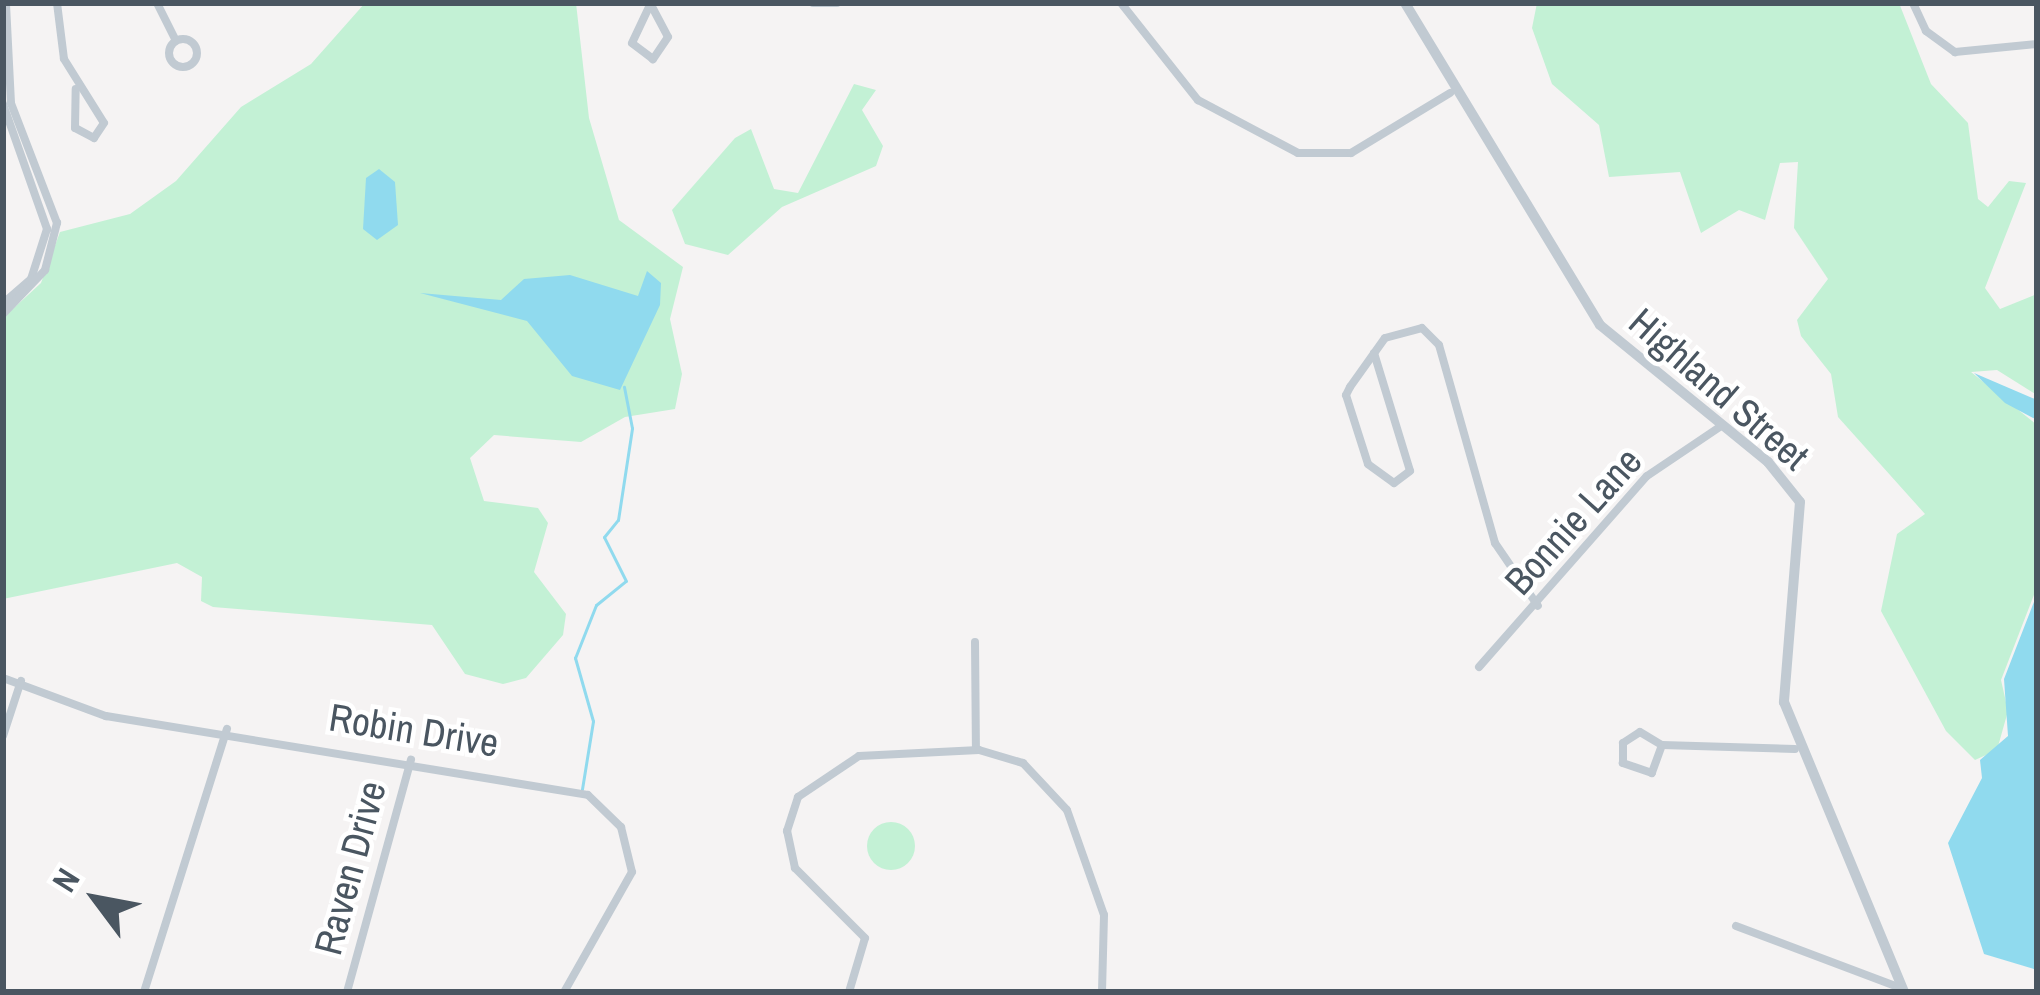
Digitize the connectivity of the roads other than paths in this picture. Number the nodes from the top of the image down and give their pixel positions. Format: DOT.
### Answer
graph roads {
  1 [pos="6,3"];
  2 [pos="57,3"];
  3 [pos="157,3"];
  4 [pos="813,3"];
  5 [pos="837,3"];
  6 [pos="1121,3"];
  7 [pos="1406,3"];
  8 [pos="1913,3"];
  9 [pos="650,4"];
  10 [pos="176,40"];
  11 [pos="2037,44"];
  12 [pos="3,52"];
  13 [pos="76,89"];
  14 [pos="1450,93"];
  15 [pos="5,104"];
  16 [pos="5,305"];
  17 [pos="1374,353"];
  18 [pos="1721,426"];
  19 [pos="1538,606"];
  20 [pos="975,642"];
  21 [pos="1479,667"];
  22 [pos="3,678"];
  23 [pos="21,681"];
  24 [pos="227,729"];
  25 [pos="3,736"];
  26 [pos="1662,745"];
  27 [pos="1795,749"];
  28 [pos="976,750"];
  29 [pos="410,760"];
  30 [pos="1736,926"];
  31 [pos="1903,990"];
  32 [pos="145,992"];
  33 [pos="347,992"];
  34 [pos="564,992"];
  35 [pos="849,992"];
  36 [pos="1102,992"];
  1 -- 12 [label="street"];
  2 -- 13 [label="street"];
  3 -- 10 [label="street"];
  4 -- 5 [label="street"];
  6 -- 14 [label="street"];
  7 -- 14 [label="street, Highland Street"];
  8 -- 11 [label="street"];
  9 -- 9 [label="street"];
  12 -- 15 [label="street"];
  13 -- 13 [label="street"];
  14 -- 18 [label="street, Highland Street"];
  15 -- 16 [label="street"];
  17 -- 17 [label="street"];
  17 -- 19 [label="street"];
  18 -- 19 [label="street, Bonnie Lane"];
  18 -- 27 [label="street, Highland Street"];
  19 -- 21 [label="street, Bonnie Lane"];
  20 -- 28 [label="street"];
  22 -- 23 [label="street, Robin Drive"];
  23 -- 24 [label="street, Robin Drive"];
  23 -- 25 [label="street"];
  24 -- 29 [label="street, Robin Drive"];
  24 -- 32 [label="street"];
  26 -- 26 [label="street"];
  26 -- 27 [label="street"];
  27 -- 31 [label="street, Highland Street"];
  28 -- 35 [label="street"];
  28 -- 36 [label="street"];
  29 -- 33 [label="street, Raven Drive"];
  29 -- 34 [label="street, Robin Drive"];
  30 -- 31 [label="street"];
}
